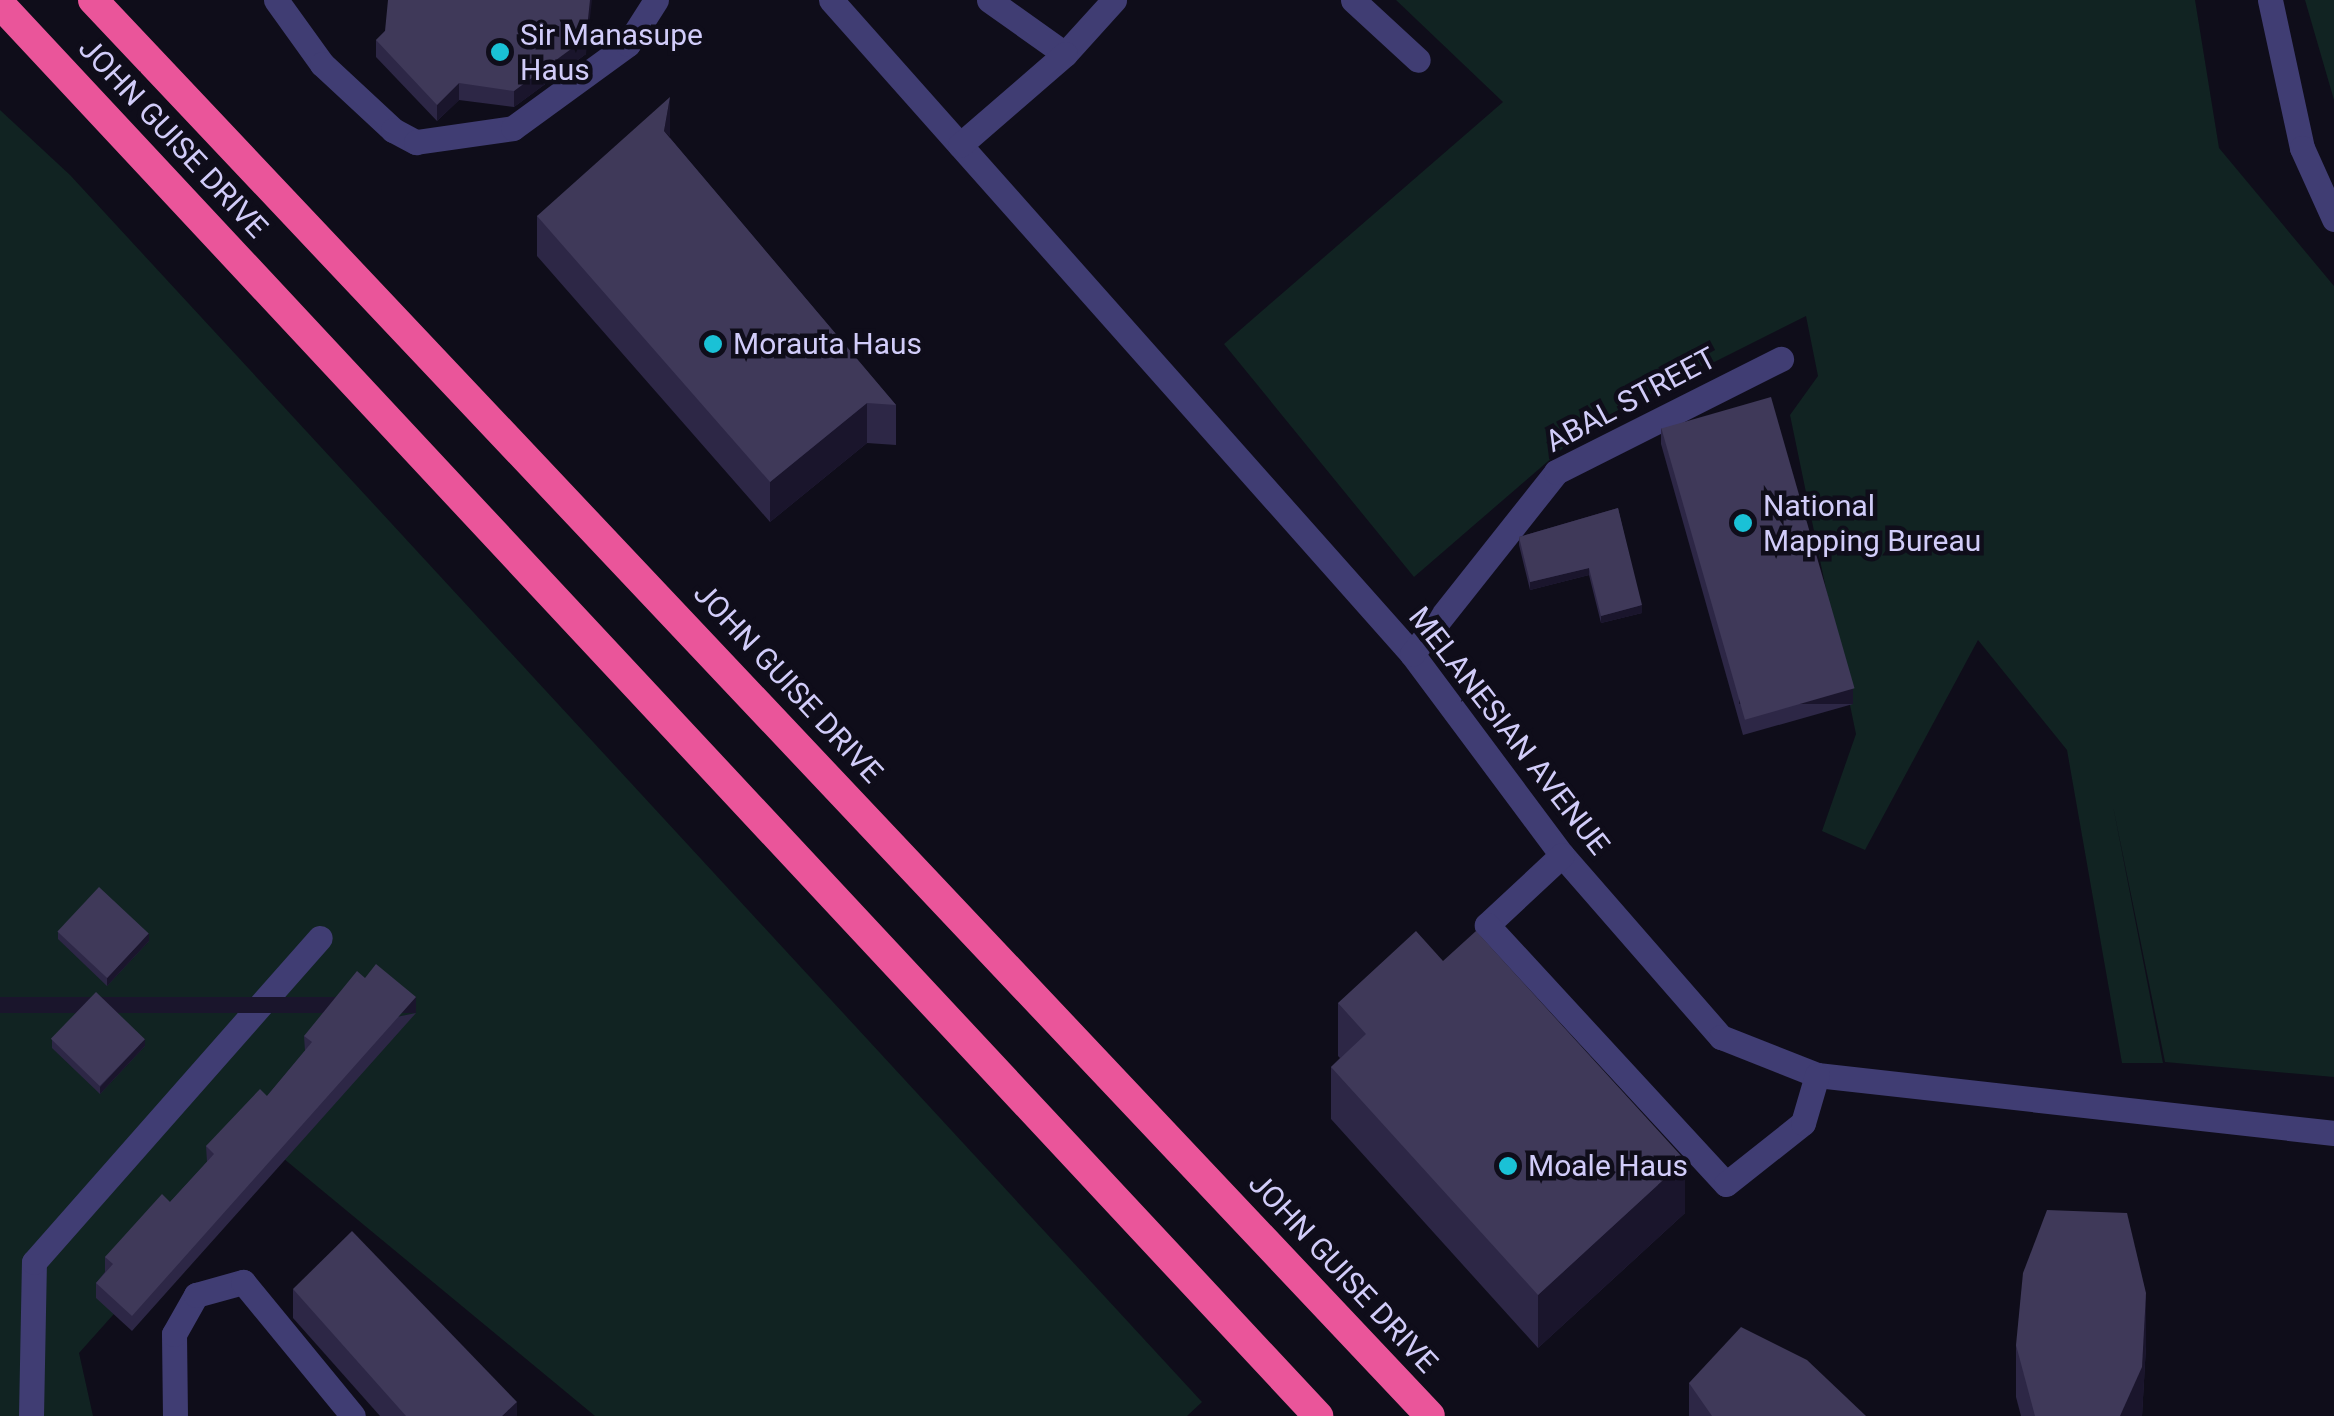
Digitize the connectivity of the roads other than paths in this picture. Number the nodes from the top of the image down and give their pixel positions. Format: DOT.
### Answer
graph roads {
  1 [pos="93,0"];
  2 [pos="276,0"];
  3 [pos="656,0"];
  4 [pos="831,0"];
  5 [pos="989,0"];
  6 [pos="1114,0"];
  7 [pos="1353,0"];
  8 [pos="2270,0"];
  9 [pos="0,4"];
  10 [pos="1065,54"];
  11 [pos="1418,60"];
  12 [pos="960,146"];
  13 [pos="2334,219"];
  14 [pos="1781,359"];
  15 [pos="1412,654"];
  16 [pos="1562,855"];
  17 [pos="320,938"];
  18 [pos="1817,1075"];
  19 [pos="2334,1133"];
  20 [pos="31,1416"];
  21 [pos="174,1416"];
  22 [pos="353,1416"];
  23 [pos="1318,1416"];
  24 [pos="1430,1416"];
  1 -- 24 [label="highway, JOHN GUISE DRIVE"];
  2 -- 3 [label="street"];
  4 -- 12 [label="street, MELANESIAN AVENUE"];
  5 -- 10 [label="street"];
  6 -- 10 [label="street"];
  7 -- 11 [label="street"];
  8 -- 13 [label="street"];
  9 -- 23 [label="highway, JOHN GUISE DRIVE"];
  10 -- 12 [label="street"];
  12 -- 15 [label="street, MELANESIAN AVENUE"];
  14 -- 15 [label="street, ABAL STREET"];
  15 -- 16 [label="street, MELANESIAN AVENUE"];
  16 -- 18 [label="street, MELANESIAN AVENUE"];
  16 -- 18 [label="street"];
  17 -- 20 [label="street"];
  18 -- 19 [label="street, MELANESIAN AVENUE"];
  21 -- 22 [label="street"];
}
